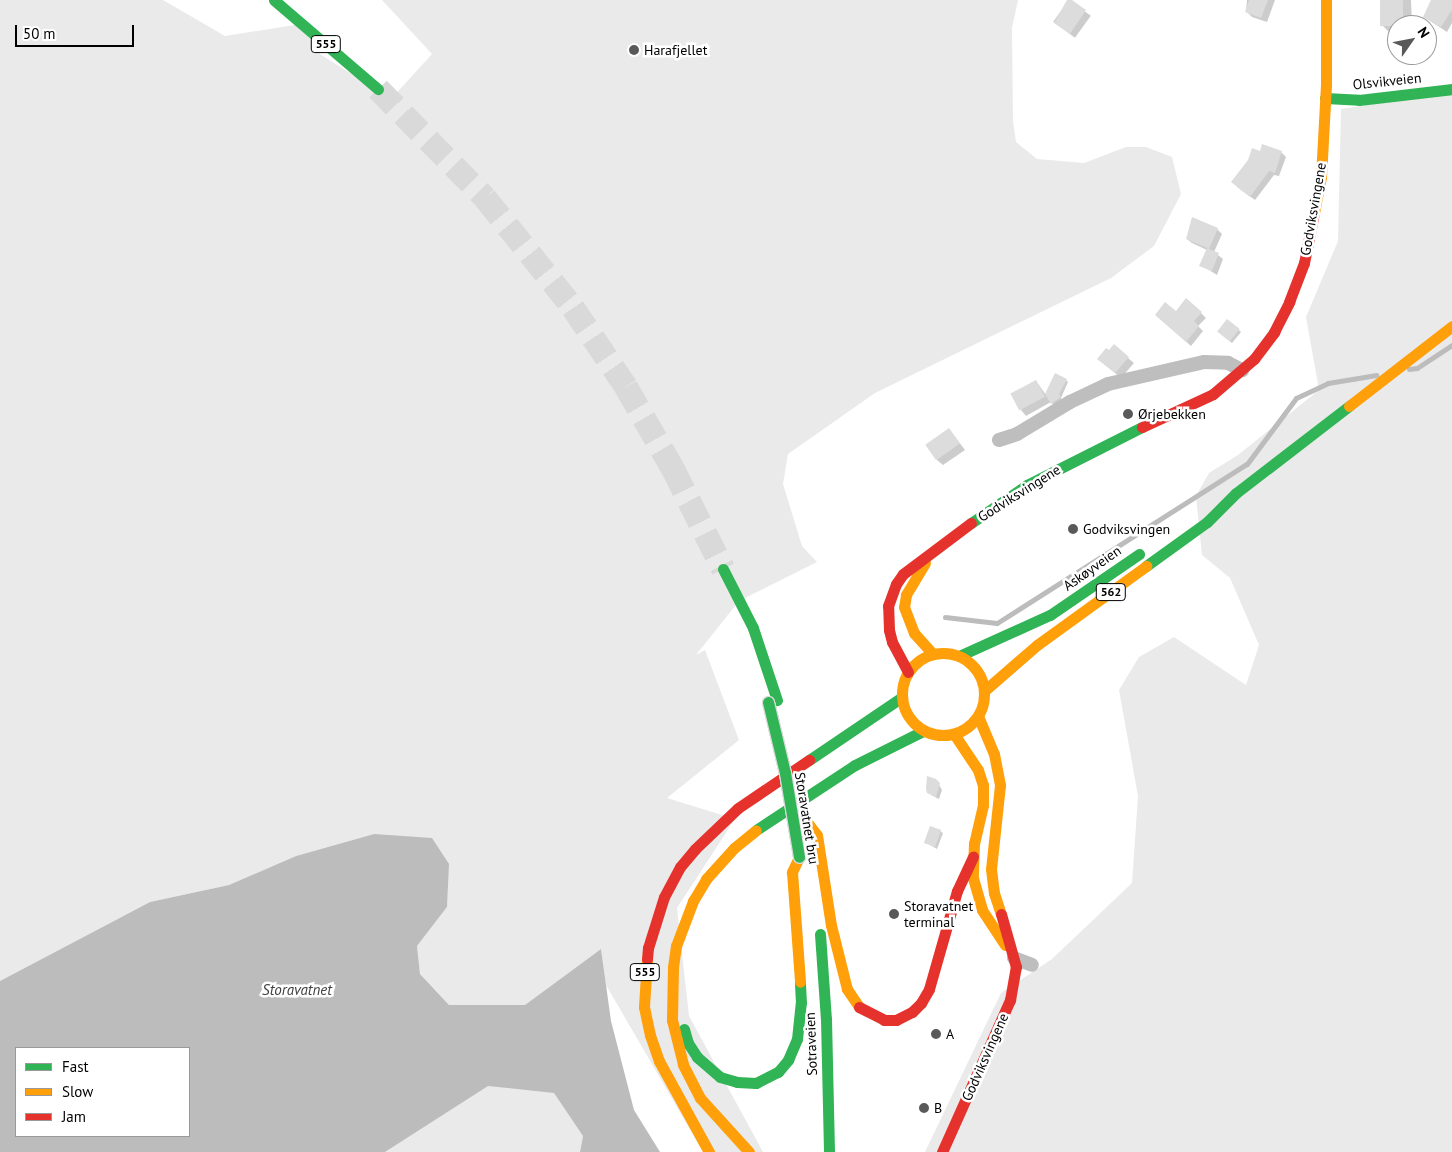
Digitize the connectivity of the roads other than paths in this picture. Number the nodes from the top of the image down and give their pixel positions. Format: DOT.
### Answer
graph roads {
  1 [pos="274,0"];
  2 [pos="1326,0"];
  3 [pos="378,89"];
  4 [pos="1452,89"];
  5 [pos="1325,98"];
  6 [pos="1452,326"];
  7 [pos="1242,370"];
  8 [pos="999,440"];
  9 [pos="1236,493"];
  10 [pos="1200,512"];
  11 [pos="1145,550"];
  12 [pos="933,552"];
  13 [pos="722,569"];
  14 [pos="933,654"];
  15 [pos="959,656"];
  16 [pos="908,672"];
  17 [pos="984,691"];
  18 [pos="902,697"];
  19 [pos="773,701"];
  20 [pos="978,716"];
  21 [pos="923,731"];
  22 [pos="954,734"];
  23 [pos="804,818"];
  24 [pos="972,856"];
  25 [pos="820,936"];
  26 [pos="803,941"];
  27 [pos="1014,958"];
  28 [pos="1032,965"];
  29 [pos="672,984"];
  30 [pos="812,1011"];
  31 [pos="709,1152"];
  32 [pos="750,1152"];
  33 [pos="829,1152"];
  34 [pos="942,1152"];
  1 -- 3 [label="main road, 555"];
  2 -- 5 [label="main road, Godviksvingene"];
  4 -- 5 [label="main road, Olsvikveien"];
  5 -- 7 [label="main road, Godviksvingene"];
  6 -- 9 [label="main road, 562"];
  7 -- 8 [label="street"];
  7 -- 12 [label="main road, Godviksvingene"];
  9 -- 10 [label="main road, 562"];
  9 -- 17 [label="main road, 562"];
  11 -- 15 [label="main road, Askøyveien / 562"];
  12 -- 14 [label="main road, Godviksvingene"];
  12 -- 16 [label="main road, Godviksvingene"];
  13 -- 19 [label="main road, 555"];
  14 -- 15 [label="main road, 562"];
  14 -- 16 [label="main road"];
  15 -- 17 [label="main road"];
  16 -- 18 [label="main road"];
  17 -- 20 [label="main road"];
  18 -- 21 [label="main road"];
  18 -- 31 [label="main road, 555"];
  19 -- 23 [label="main road, Storavatnet bru / 555"];
  19 -- 26 [label="main road, Storavatnet bru / 555, bridge"];
  20 -- 22 [label="main road"];
  20 -- 27 [label="main road, Godviksvingene"];
  21 -- 22 [label="main road"];
  21 -- 29 [label="main road, 555"];
  22 -- 24 [label="main road"];
  23 -- 24 [label="main road, 555"];
  23 -- 25 [label="main road, Storavatnet bru / 555"];
  24 -- 27 [label="main road"];
  25 -- 33 [label="main road, Sotraveien / 555"];
  26 -- 29 [label="main road, 555"];
  26 -- 30 [label="main road, Sotraveien / 555"];
  27 -- 28 [label="street"];
  27 -- 34 [label="main road, Godviksvingene"];
  29 -- 32 [label="main road, 555"];
}
